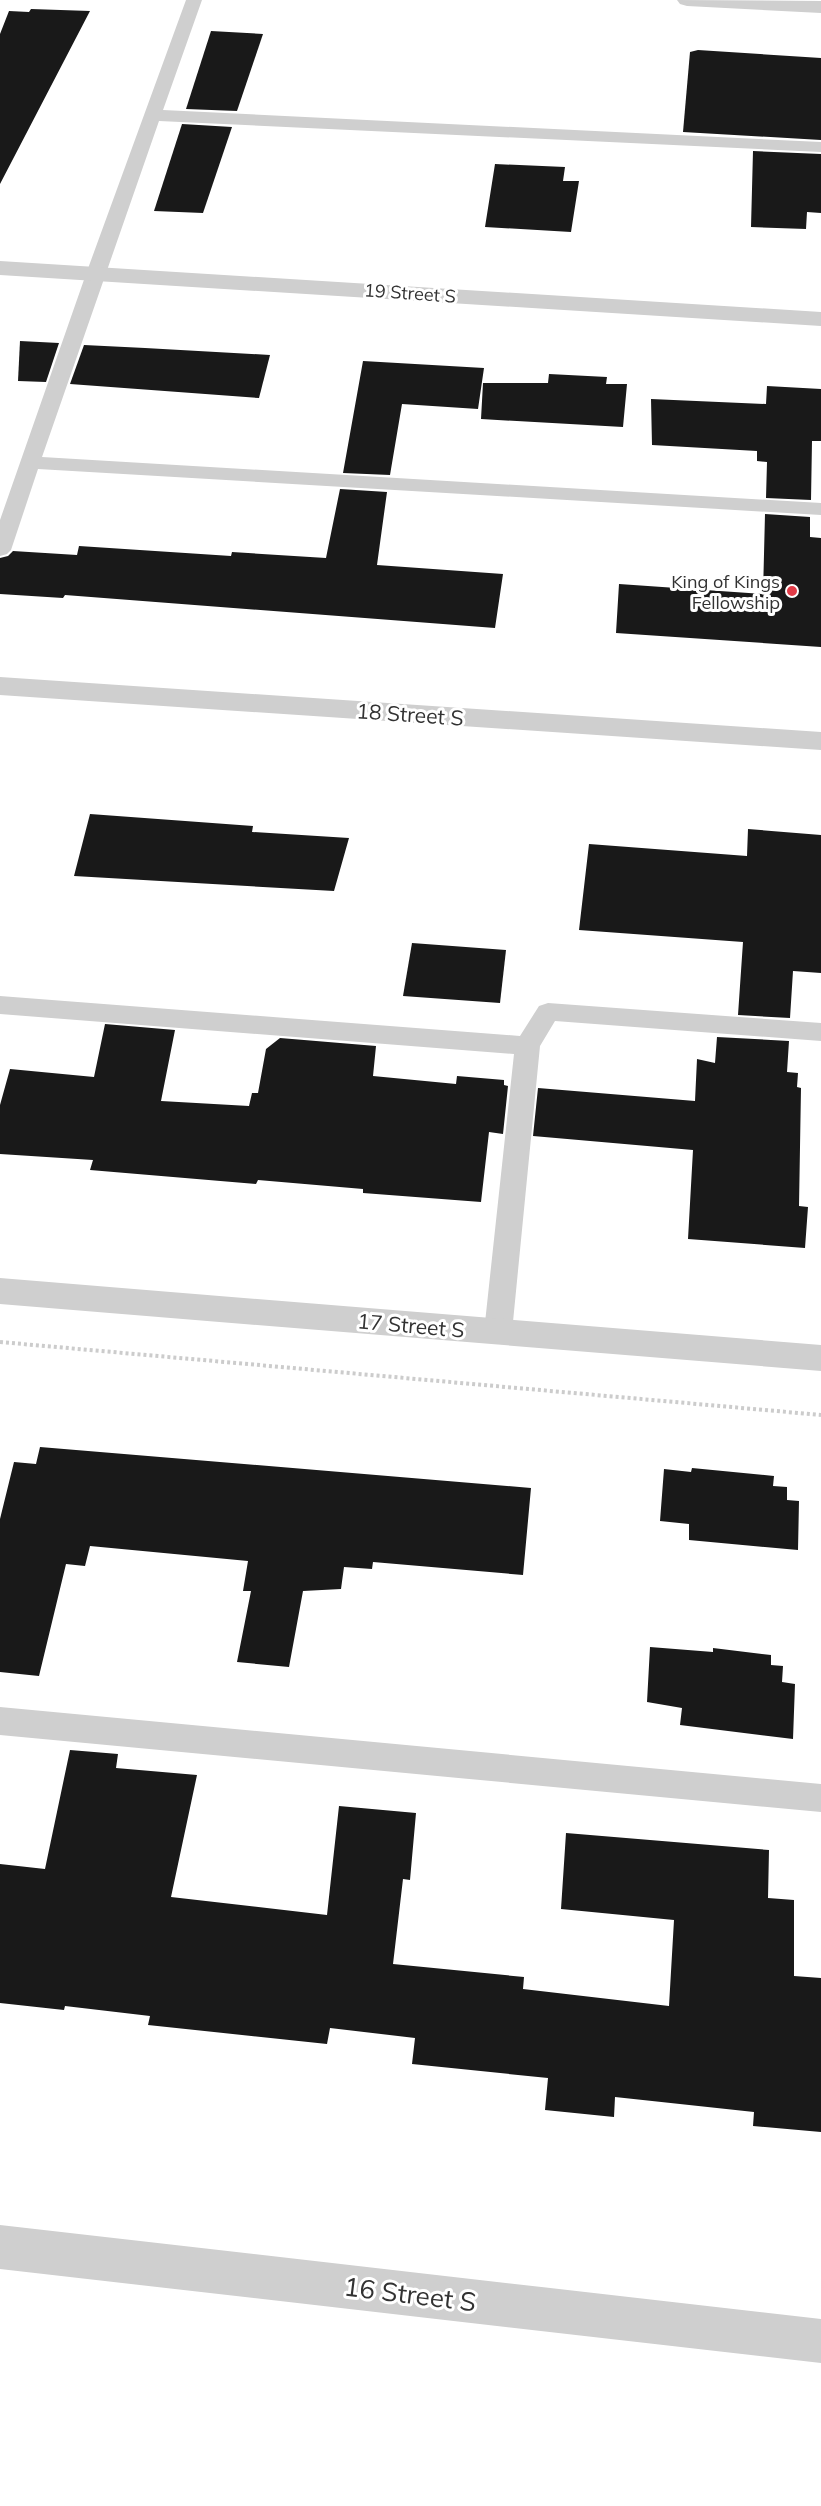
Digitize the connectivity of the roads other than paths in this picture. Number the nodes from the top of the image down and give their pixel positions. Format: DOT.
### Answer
graph roads {
  1 [pos="194,0"];
  2 [pos="687,0"];
  3 [pos="821,7"];
  4 [pos="152,115"];
  5 [pos="821,147"];
  6 [pos="0,268"];
  7 [pos="94,274"];
  8 [pos="821,319"];
  9 [pos="30,462"];
  10 [pos="821,508"];
  11 [pos="0,550"];
  12 [pos="0,686"];
  13 [pos="821,741"];
  14 [pos="0,1005"];
  15 [pos="821,1032"];
  16 [pos="527,1046"];
  17 [pos="0,1292"];
  18 [pos="498,1332"];
  19 [pos="821,1358"];
  20 [pos="0,1721"];
  21 [pos="821,1798"];
  22 [pos="0,2247"];
  23 [pos="821,2341"];
  1 -- 4 [label="lane"];
  2 -- 3 [label="street"];
  4 -- 5 [label="lane"];
  4 -- 7 [label="lane"];
  6 -- 7 [label="street, 19 Street S"];
  7 -- 8 [label="street, 19 Street S"];
  7 -- 9 [label="lane"];
  9 -- 10 [label="lane"];
  9 -- 11 [label="lane"];
  12 -- 13 [label="street, 18 Street S"];
  14 -- 16 [label="lane"];
  15 -- 16 [label="lane"];
  16 -- 18 [label="lane"];
  17 -- 18 [label="street, 17 Street S"];
  18 -- 19 [label="street, 17 Street S"];
  20 -- 21 [label="lane"];
  22 -- 23 [label="street, 16 Street S"];
}
